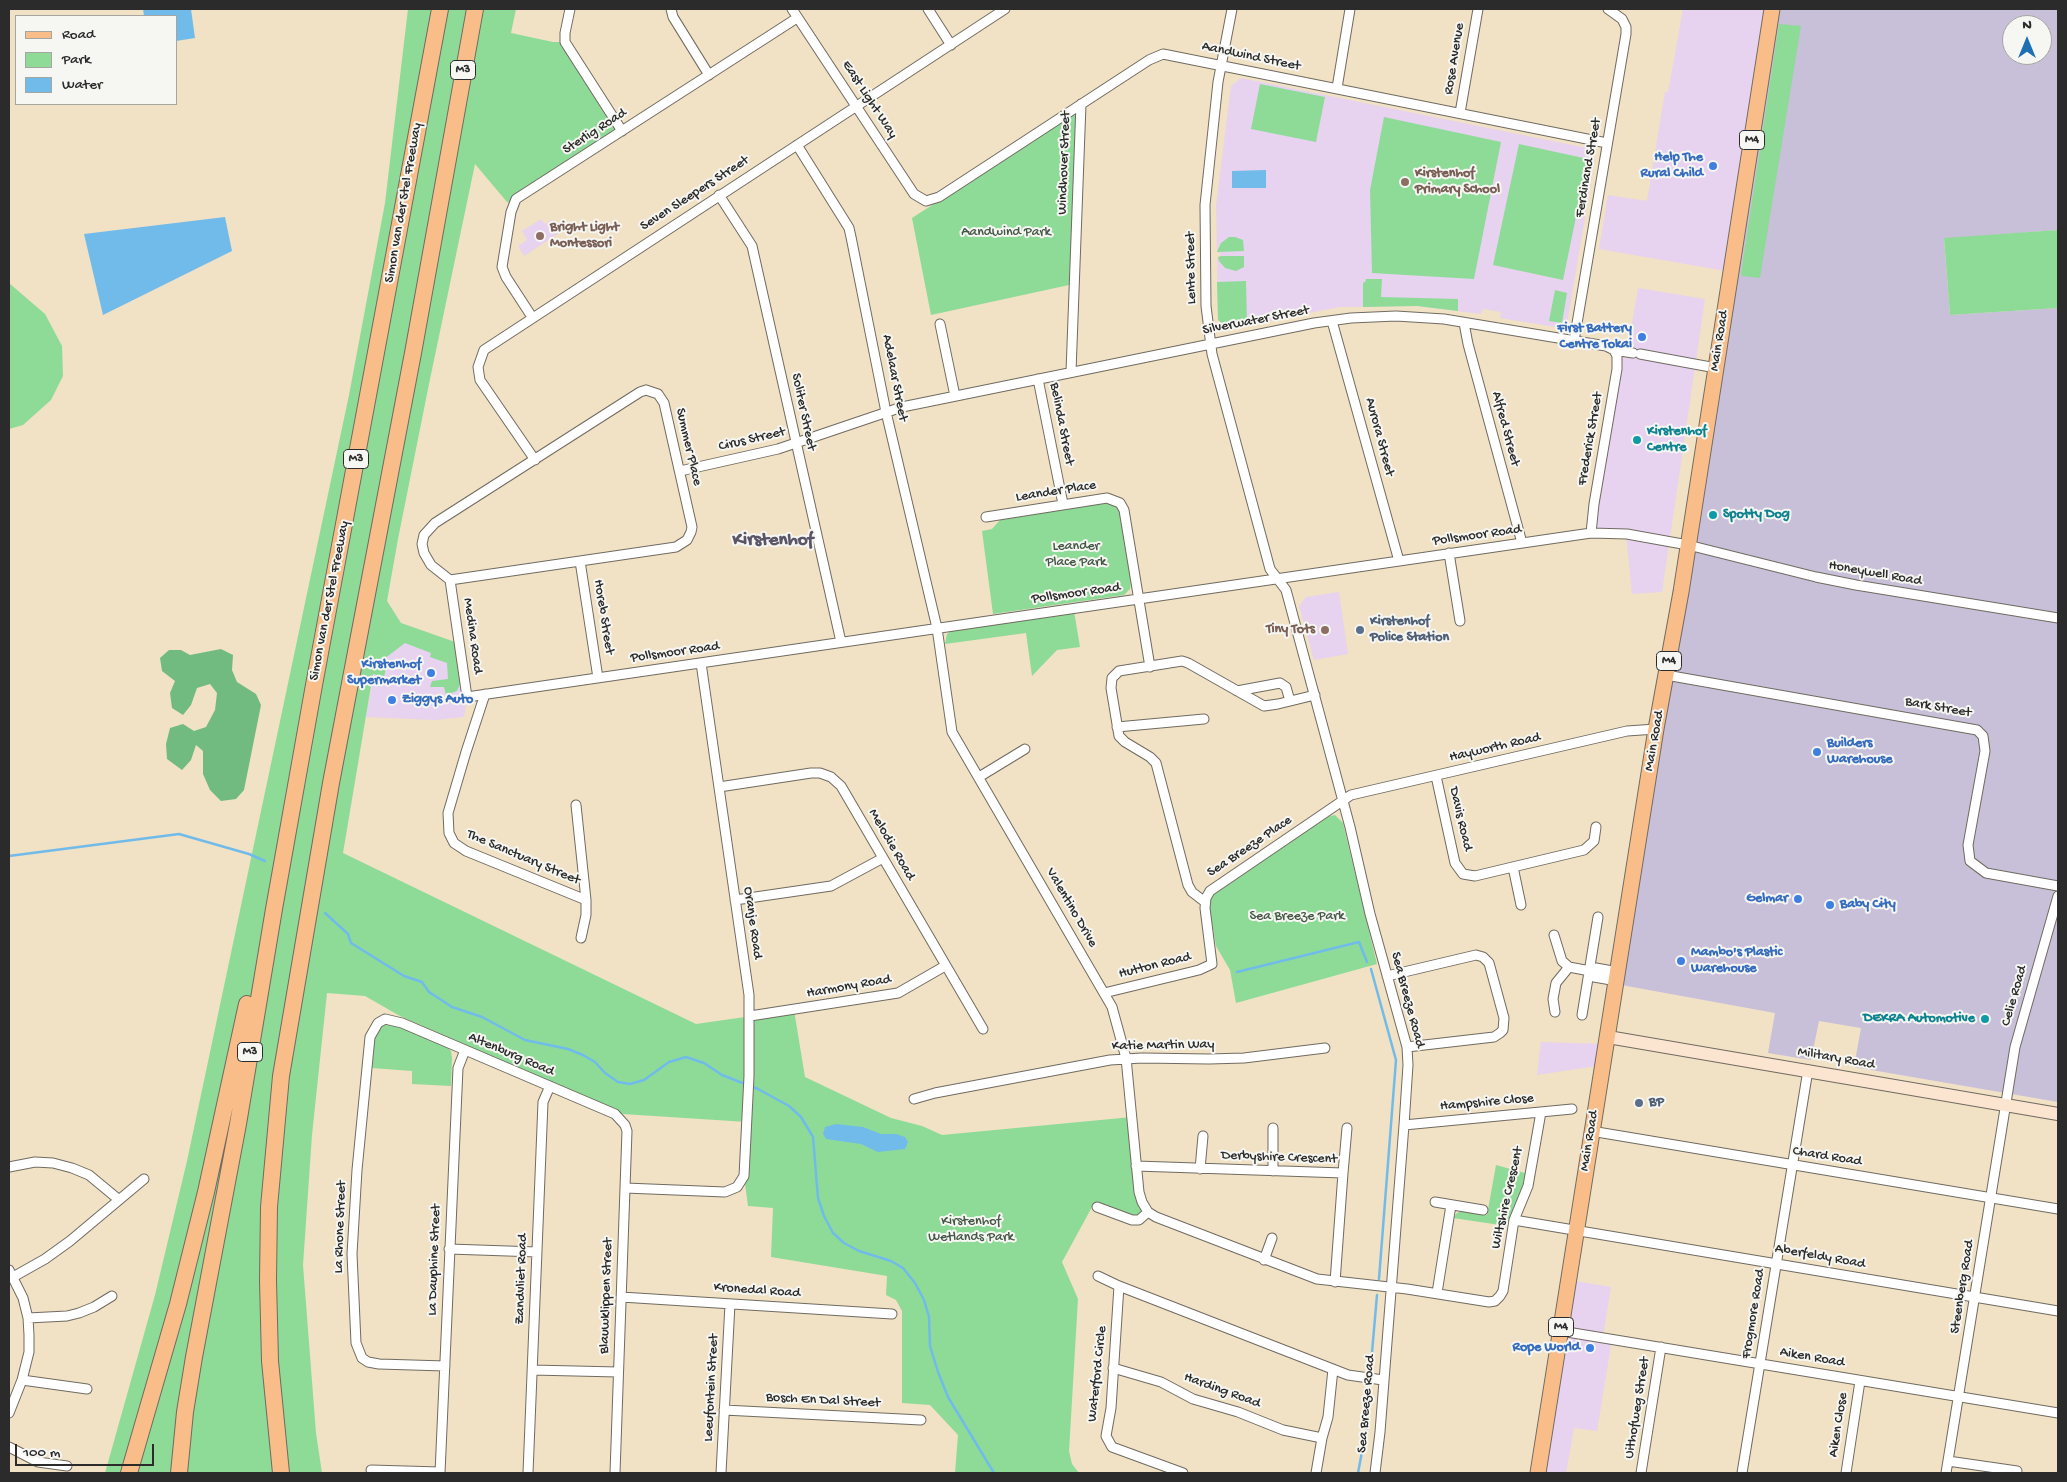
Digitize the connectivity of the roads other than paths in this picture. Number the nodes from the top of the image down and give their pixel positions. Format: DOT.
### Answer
graph roads {
  1 [pos="435,9"];
  2 [pos="440,9"];
  3 [pos="475,9"];
  4 [pos="483,9"];
  5 [pos="570,9"];
  6 [pos="671,9"];
  7 [pos="792,9"];
  8 [pos="928,9"];
  9 [pos="1005,9"];
  10 [pos="1232,9"];
  11 [pos="1350,9"];
  12 [pos="1478,9"];
  13 [pos="1608,9"];
  14 [pos="1772,9"];
  15 [pos="798,18"];
  16 [pos="433,40"];
  17 [pos="951,44"];
  18 [pos="465,62"];
  19 [pos="1221,65"];
  20 [pos="709,75"];
  21 [pos="1337,88"];
  22 [pos="1081,104"];
  23 [pos="857,106"];
  24 [pos="1460,113"];
  25 [pos="622,131"];
  26 [pos="1607,143"];
  27 [pos="797,145"];
  28 [pos="719,195"];
  29 [pos="926,201"];
  30 [pos="532,318"];
  31 [pos="1332,321"];
  32 [pos="1464,322"];
  33 [pos="940,324"];
  34 [pos="1574,341"];
  35 [pos="1211,344"];
  36 [pos="1614,350"];
  37 [pos="1716,368"];
  38 [pos="1071,372"];
  39 [pos="1038,379"];
  40 [pos="955,396"];
  41 [pos="886,412"];
  42 [pos="796,444"];
  43 [pos="535,460"];
  44 [pos="680,471"];
  45 [pos="1063,504"];
  46 [pos="986,516"];
  47 [pos="1591,533"];
  48 [pos="1522,543"];
  49 [pos="1688,545"];
  50 [pos="1449,554"];
  51 [pos="580,561"];
  52 [pos="1399,561"];
  53 [pos="1276,578"];
  54 [pos="450,580"];
  55 [pos="1139,599"];
  56 [pos="2058,618"];
  57 [pos="1460,621"];
  58 [pos="937,628"];
  59 [pos="841,642"];
  60 [pos="702,663"];
  61 [pos="1150,667"];
  62 [pos="1666,675"];
  63 [pos="598,678"];
  64 [pos="1237,690"];
  65 [pos="485,694"];
  66 [pos="1315,695"];
  67 [pos="467,697"];
  68 [pos="1290,701"];
  69 [pos="1204,719"];
  70 [pos="1118,728"];
  71 [pos="1656,730"];
  72 [pos="1025,749"];
  73 [pos="1436,776"];
  74 [pos="979,777"];
  75 [pos="719,787"];
  76 [pos="1343,801"];
  77 [pos="576,805"];
  78 [pos="1596,827"];
  79 [pos="883,858"];
  80 [pos="1513,867"];
  81 [pos="2058,886"];
  82 [pos="2058,896"];
  83 [pos="586,900"];
  84 [pos="735,900"];
  85 [pos="1205,902"];
  86 [pos="1521,905"];
  87 [pos="274,909"];
  88 [pos="1598,917"];
  89 [pos="1554,935"];
  90 [pos="581,938"];
  91 [pos="945,966"];
  92 [pos="1570,967"];
  93 [pos="1590,971"];
  94 [pos="1387,976"];
  95 [pos="1617,976"];
  96 [pos="1104,993"];
  97 [pos="1555,1012"];
  98 [pos="1582,1015"];
  99 [pos="750,1016"];
  100 [pos="385,1020"];
  101 [pos="982,1029"];
  102 [pos="1608,1037"];
  103 [pos="1406,1047"];
  104 [pos="1325,1048"];
  105 [pos="465,1050"];
  106 [pos="1126,1058"];
  107 [pos="1808,1070"];
  108 [pos="550,1086"];
  109 [pos="914,1099"];
  110 [pos="2006,1106"];
  111 [pos="1572,1109"];
  112 [pos="1541,1112"];
  113 [pos="2058,1114"];
  114 [pos="623,1121"];
  115 [pos="1404,1125"];
  116 [pos="1274,1128"];
  117 [pos="1347,1128"];
  118 [pos="1591,1131"];
  119 [pos="1203,1136"];
  120 [pos="1792,1165"];
  121 [pos="1136,1166"];
  122 [pos="9,1167"];
  123 [pos="1200,1169"];
  124 [pos="1273,1171"];
  125 [pos="1343,1173"];
  126 [pos="144,1179"];
  127 [pos="625,1188"];
  128 [pos="1991,1198"];
  129 [pos="118,1199"];
  130 [pos="1435,1202"];
  131 [pos="1451,1205"];
  132 [pos="1097,1206"];
  133 [pos="2058,1209"];
  134 [pos="1483,1210"];
  135 [pos="1148,1212"];
  136 [pos="1514,1220"];
  137 [pos="1576,1231"];
  138 [pos="1272,1238"];
  139 [pos="449,1249"];
  140 [pos="537,1252"];
  141 [pos="1264,1260"];
  142 [pos="1776,1264"];
  143 [pos="11,1274"];
  144 [pos="1098,1276"];
  145 [pos="1335,1282"];
  146 [pos="1119,1286"];
  147 [pos="1391,1288"];
  148 [pos="1437,1293"];
  149 [pos="112,1296"];
  150 [pos="620,1297"];
  151 [pos="1975,1297"];
  152 [pos="730,1304"];
  153 [pos="2058,1311"];
  154 [pos="892,1314"];
  155 [pos="28,1318"];
  156 [pos="1561,1330"];
  157 [pos="1661,1347"];
  158 [pos="1760,1363"];
  159 [pos="445,1366"];
  160 [pos="1113,1368"];
  161 [pos="532,1370"];
  162 [pos="1333,1370"];
  163 [pos="618,1372"];
  164 [pos="22,1380"];
  165 [pos="1383,1380"];
  166 [pos="1860,1381"];
  167 [pos="87,1389"];
  168 [pos="1958,1396"];
  169 [pos="724,1410"];
  170 [pos="9,1413"];
  171 [pos="2058,1413"];
  172 [pos="921,1420"];
  173 [pos="1322,1438"];
  174 [pos="9,1447"];
  175 [pos="1948,1461"];
  176 [pos="67,1466"];
  177 [pos="371,1470"];
  178 [pos="2017,1471"];
  179 [pos="129,1473"];
  180 [pos="179,1473"];
  181 [pos="280,1473"];
  182 [pos="440,1473"];
  183 [pos="528,1473"];
  184 [pos="615,1473"];
  185 [pos="721,1473"];
  186 [pos="1183,1473"];
  187 [pos="1316,1473"];
  188 [pos="1374,1473"];
  189 [pos="1538,1473"];
  190 [pos="1641,1473"];
  191 [pos="1742,1473"];
  192 [pos="1846,1473"];
  193 [pos="1946,1473"];
  1 -- 16 [label="highway"];
  2 -- 16 [label="highway, Simon van der Stel Freeway / M3"];
  3 -- 18 [label="highway, M3"];
  4 -- 18 [label="highway"];
  5 -- 25 [label="street"];
  6 -- 20 [label="street"];
  7 -- 15 [label="street, East Light Way"];
  8 -- 17 [label="street"];
  9 -- 17 [label="street, Seven Sleepers Street"];
  10 -- 19 [label="street, Lente Street"];
  11 -- 21 [label="street"];
  12 -- 24 [label="street, Rose Avenue"];
  13 -- 26 [label="street, Ferdinand Street"];
  14 -- 37 [label="main road, Main Road / M4"];
  15 -- 20 [label="street, Sterlig Road"];
  15 -- 23 [label="street, East Light Way"];
  16 -- 87 [label="highway, Simon van der Stel Freeway / M3"];
  17 -- 23 [label="street, Seven Sleepers Street"];
  18 -- 181 [label="highway, M3"];
  19 -- 21 [label="street, Aandwind Street"];
  19 -- 22 [label="street, Aandwind Street"];
  19 -- 35 [label="street, Lente Street"];
  20 -- 25 [label="street, Sterlig Road"];
  21 -- 24 [label="street, Aandwind Street"];
  22 -- 29 [label="street, Aandwind Street"];
  22 -- 38 [label="street, Windhover Street"];
  23 -- 27 [label="street, Seven Sleepers Street"];
  23 -- 29 [label="street, East Light Way"];
  24 -- 26 [label="street, Aandwind Street"];
  25 -- 30 [label="street, Sterlig Road"];
  26 -- 34 [label="street, Ferdinand Street"];
  27 -- 28 [label="street, Seven Sleepers Street"];
  27 -- 41 [label="street, Adelaar Street"];
  28 -- 30 [label="street, Seven Sleepers Street"];
  28 -- 42 [label="street, Soliter Street"];
  30 -- 43 [label="street, Seven Sleepers Street"];
  31 -- 32 [label="street, Silverwater Street"];
  31 -- 35 [label="street, Silverwater Street"];
  31 -- 52 [label="street, Aurora Street"];
  32 -- 34 [label="street, Silverwater Street"];
  32 -- 48 [label="street, Alfred Street"];
  33 -- 40 [label="street"];
  34 -- 36 [label="street, Silverwater Street"];
  35 -- 38 [label="street, Silverwater Street"];
  35 -- 53 [label="street, Lente Street"];
  36 -- 37 [label="street, Silverwater Street"];
  36 -- 47 [label="street, Frederick Street"];
  37 -- 49 [label="main road, Main Road / M4"];
  38 -- 39 [label="street, Silverwater Street"];
  39 -- 40 [label="street, Silverwater Street"];
  39 -- 45 [label="street, Belinda Street"];
  40 -- 41 [label="street, Silverwater Street"];
  41 -- 42 [label="street, Cirus Street"];
  41 -- 58 [label="street, Adelaar Street"];
  42 -- 44 [label="street, Cirus Street"];
  42 -- 59 [label="street, Soliter Street"];
  43 -- 44 [label="street, Summer Place"];
  43 -- 54 [label="street, Summer Place"];
  44 -- 51 [label="street, Summer Place"];
  45 -- 46 [label="street, Leander Place"];
  45 -- 55 [label="street, Leander Place"];
  47 -- 48 [label="street, Pollsmoor Road"];
  47 -- 49 [label="street, Pollsmoor Road"];
  48 -- 50 [label="street, Pollsmoor Road"];
  49 -- 56 [label="street, Honeywell Road"];
  49 -- 62 [label="main road, Main Road / M4"];
  50 -- 52 [label="street, Pollsmoor Road"];
  50 -- 57 [label="street"];
  51 -- 54 [label="street, Summer Place"];
  51 -- 63 [label="street, Horeb Street"];
  52 -- 53 [label="street, Pollsmoor Road"];
  53 -- 55 [label="street, Pollsmoor Road"];
  53 -- 66 [label="street, Sea Breeze Road"];
  54 -- 67 [label="street, Medina Road"];
  55 -- 58 [label="street, Pollsmoor Road"];
  55 -- 61 [label="street"];
  58 -- 59 [label="street, Pollsmoor Road"];
  58 -- 74 [label="street, Valentino Drive"];
  59 -- 60 [label="street, Pollsmoor Road"];
  60 -- 63 [label="street, Pollsmoor Road"];
  60 -- 75 [label="street, Oranje Road"];
  61 -- 64 [label="street"];
  61 -- 70 [label="street"];
  62 -- 71 [label="main road, Main Road / M4"];
  62 -- 81 [label="street, Bark Street"];
  63 -- 65 [label="street, Pollsmoor Road"];
  64 -- 68 [label="street"];
  64 -- 68 [label="street"];
  65 -- 67 [label="street, Pollsmoor Road"];
  65 -- 83 [label="street, The Sanctuary Street"];
  66 -- 68 [label="street"];
  66 -- 76 [label="street, Sea Breeze Road"];
  69 -- 70 [label="street"];
  70 -- 85 [label="street"];
  71 -- 73 [label="street, Hayworth Road"];
  71 -- 95 [label="main road, Main Road / M4"];
  72 -- 74 [label="street"];
  73 -- 76 [label="street, Hayworth Road"];
  73 -- 80 [label="street, Davis Road"];
  74 -- 96 [label="street, Valentino Drive"];
  75 -- 79 [label="street, Melodie Road"];
  75 -- 84 [label="street, Oranje Road"];
  76 -- 85 [label="street, Sea Breeze Place"];
  76 -- 94 [label="street, Sea Breeze Road"];
  77 -- 83 [label="street, The Sanctuary Street"];
  78 -- 80 [label="street, Davis Road"];
  79 -- 84 [label="street"];
  79 -- 91 [label="street, Melodie Road"];
  80 -- 86 [label="street"];
  82 -- 110 [label="street, Celie Road"];
  83 -- 90 [label="street, The Sanctuary Street"];
  84 -- 99 [label="street, Oranje Road"];
  85 -- 96 [label="street, Hutton Road"];
  87 -- 179 [label="highway"];
  87 -- 180 [label="highway, Simon van der Stel Freeway / M3"];
  88 -- 93 [label="street"];
  89 -- 92 [label="street"];
  91 -- 99 [label="street, Harmony Road"];
  91 -- 101 [label="street, Melodie Road"];
  92 -- 93 [label="street"];
  92 -- 97 [label="street"];
  93 -- 95 [label="street"];
  93 -- 98 [label="street"];
  94 -- 103 [label="street, Sea Breeze Road"];
  94 -- 103 [label="street"];
  95 -- 102 [label="main road, Main Road / M4"];
  96 -- 106 [label="street, Valentino Drive"];
  99 -- 127 [label="street, Oranje Road"];
  100 -- 105 [label="street, Altenburg Road"];
  100 -- 159 [label="street, La Rhone Street"];
  102 -- 107 [label="main road, Military Road"];
  102 -- 118 [label="main road, Main Road / M4"];
  103 -- 115 [label="street, Sea Breeze Road"];
  104 -- 106 [label="street, Katie Martin Way"];
  105 -- 108 [label="street, Altenburg Road"];
  105 -- 139 [label="street, La Dauphine Street"];
  106 -- 109 [label="street, Katie Martin Way"];
  106 -- 121 [label="street, Valentino Drive"];
  107 -- 110 [label="main road, Military Road"];
  107 -- 120 [label="street, Frogmore Road"];
  108 -- 114 [label="street, Altenburg Road"];
  108 -- 140 [label="street, Zandvliet Road"];
  110 -- 113 [label="main road, Military Road"];
  110 -- 128 [label="street, Steenberg Road"];
  111 -- 112 [label="street, Hampshire Close"];
  112 -- 115 [label="street, Hampshire Close"];
  112 -- 136 [label="street, Wiltshire Crescent"];
  114 -- 127 [label="street, Blauwklippen Street"];
  115 -- 147 [label="street, Sea Breeze Road"];
  116 -- 124 [label="street"];
  117 -- 125 [label="street"];
  118 -- 120 [label="street, Chard Road"];
  118 -- 137 [label="main road, Main Road / M4"];
  119 -- 123 [label="street"];
  120 -- 128 [label="street, Chard Road"];
  120 -- 142 [label="street, Frogmore Road"];
  121 -- 123 [label="street, Derbyshire Crescent"];
  121 -- 135 [label="street, Valentino Drive"];
  122 -- 129 [label="street"];
  123 -- 124 [label="street, Derbyshire Crescent"];
  124 -- 125 [label="street, Derbyshire Crescent"];
  125 -- 145 [label="street, Derbyshire Crescent"];
  126 -- 129 [label="street"];
  127 -- 150 [label="street, Blauwklippen Street"];
  128 -- 133 [label="street, Chard Road"];
  128 -- 151 [label="street, Steenberg Road"];
  129 -- 143 [label="street"];
  130 -- 131 [label="street"];
  131 -- 134 [label="street"];
  131 -- 148 [label="street"];
  132 -- 135 [label="street"];
  135 -- 141 [label="street"];
  136 -- 137 [label="street, Aberfeldy Road"];
  136 -- 148 [label="street, Wiltshire Crescent"];
  137 -- 142 [label="street, Aberfeldy Road"];
  137 -- 156 [label="main road, Main Road / M4"];
  138 -- 141 [label="street"];
  139 -- 140 [label="street"];
  139 -- 159 [label="street, La Dauphine Street"];
  140 -- 161 [label="street, Zandvliet Road"];
  141 -- 145 [label="street"];
  142 -- 151 [label="street, Aberfeldy Road"];
  142 -- 158 [label="street, Frogmore Road"];
  143 -- 155 [label="street"];
  144 -- 146 [label="street"];
  145 -- 147 [label="street"];
  146 -- 160 [label="street, Waterford Circle"];
  146 -- 162 [label="street"];
  147 -- 148 [label="street, Wiltshire Crescent"];
  147 -- 165 [label="street, Sea Breeze Road"];
  149 -- 155 [label="street"];
  150 -- 152 [label="street, Kronedal Road"];
  150 -- 163 [label="street, Blauwklippen Street"];
  151 -- 153 [label="street, Aberfeldy Road"];
  151 -- 168 [label="street, Steenberg Road"];
  152 -- 154 [label="street, Kronedal Road"];
  152 -- 169 [label="street, Leeufontein Street"];
  155 -- 164 [label="street"];
  156 -- 157 [label="street, Aiken Road"];
  156 -- 189 [label="main road, Main Road / M4"];
  157 -- 158 [label="street, Aiken Road"];
  157 -- 190 [label="street, Uithofweg Street"];
  158 -- 166 [label="street, Aiken Road"];
  158 -- 191 [label="street, Frogmore Road"];
  159 -- 182 [label="street, La Dauphine Street"];
  160 -- 173 [label="street, Harding Road"];
  160 -- 186 [label="street, Waterford Circle"];
  161 -- 163 [label="street"];
  161 -- 183 [label="street, Zandvliet Road"];
  162 -- 165 [label="street"];
  162 -- 173 [label="street"];
  163 -- 184 [label="street, Blauwklippen Street"];
  164 -- 167 [label="street"];
  164 -- 170 [label="street"];
  165 -- 188 [label="street, Sea Breeze Road"];
  166 -- 168 [label="street, Aiken Road"];
  166 -- 192 [label="street, Aiken Close"];
  168 -- 171 [label="street, Aiken Road"];
  168 -- 175 [label="street, Steenberg Road"];
  169 -- 172 [label="street, Bosch En Dal Street"];
  169 -- 185 [label="street, Leeufontein Street"];
  173 -- 187 [label="street"];
  174 -- 176 [label="street"];
  175 -- 178 [label="street"];
  175 -- 193 [label="street, Steenberg Road"];
  177 -- 182 [label="street"];
}
